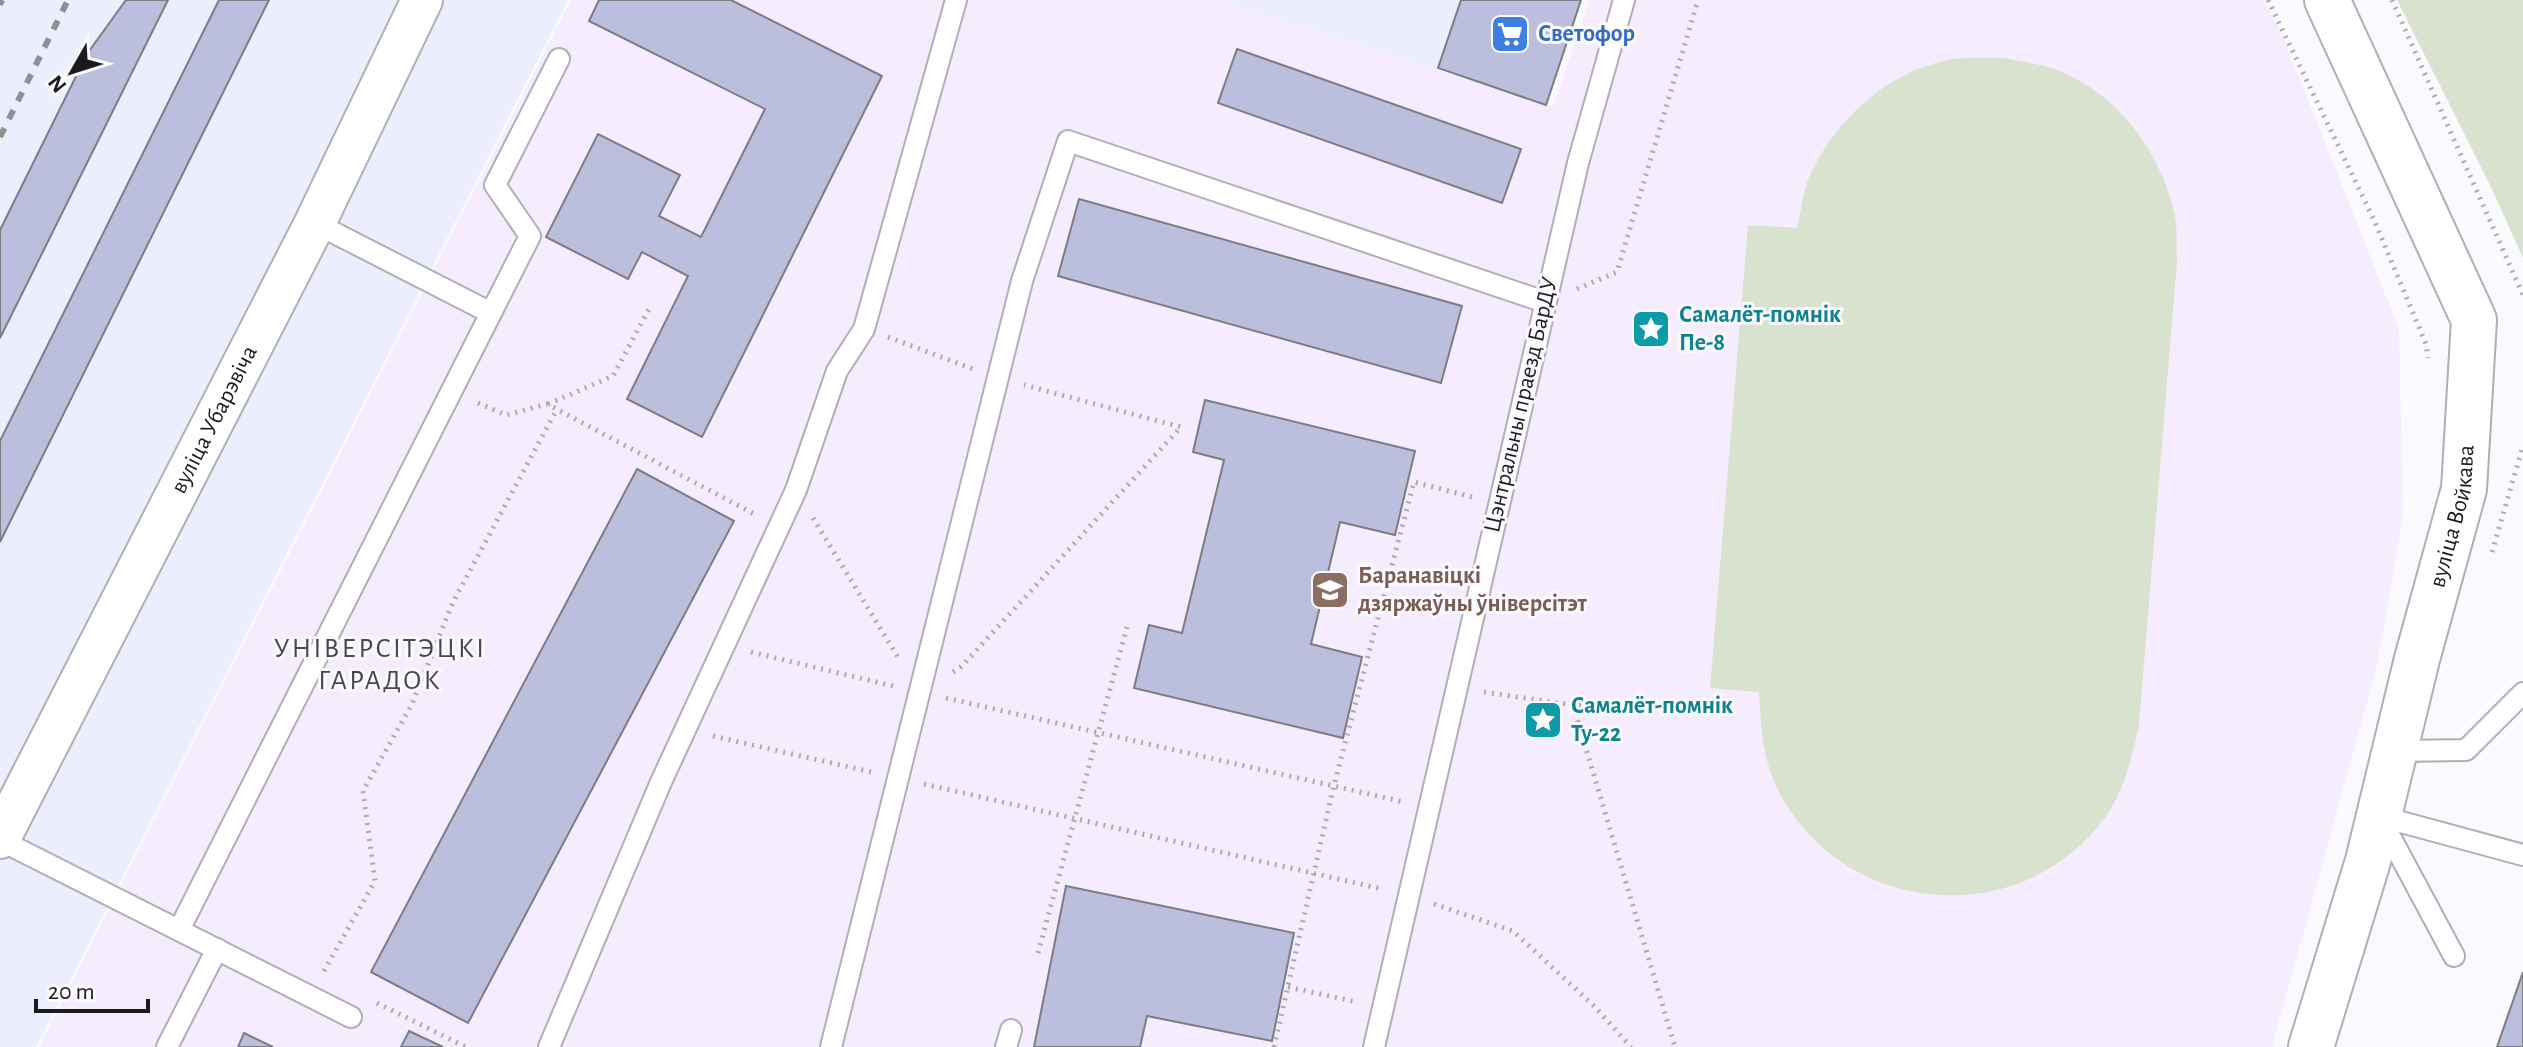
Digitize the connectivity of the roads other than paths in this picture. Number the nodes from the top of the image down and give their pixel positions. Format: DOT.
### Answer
graph roads {
  1 [pos="422,0"];
  2 [pos="956,0"];
  3 [pos="1624,0"];
  4 [pos="2327,0"];
  5 [pos="559,59"];
  6 [pos="315,223"];
  7 [pos="1545,302"];
  8 [pos="491,313"];
  9 [pos="2523,693"];
  10 [pos="2395,751"];
  11 [pos="2379,816"];
  12 [pos="0,839"];
  13 [pos="2523,855"];
  14 [pos="179,930"];
  15 [pos="217,949"];
  16 [pos="2454,956"];
  17 [pos="351,1017"];
  18 [pos="167,1047"];
  19 [pos="549,1047"];
  20 [pos="831,1047"];
  21 [pos="1374,1047"];
  22 [pos="2311,1047"];
  1 -- 6 [label="street, вуліца Убарэвіча"];
  2 -- 19 [label="lane"];
  3 -- 7 [label="lane, Цэнтральны праезд БарДУ"];
  4 -- 10 [label="main road, вуліца Войкава"];
  5 -- 8 [label="lane"];
  6 -- 8 [label="lane"];
  6 -- 12 [label="street, вуліца Убарэвіча"];
  7 -- 20 [label="lane"];
  7 -- 21 [label="lane, Цэнтральны праезд БарДУ"];
  8 -- 14 [label="lane"];
  9 -- 10 [label="lane"];
  10 -- 11 [label="main road, вуліца Войкава"];
  11 -- 13 [label="lane"];
  11 -- 16 [label="lane"];
  11 -- 22 [label="main road, вуліца Войкава"];
  12 -- 14 [label="lane"];
  14 -- 15 [label="lane"];
  15 -- 17 [label="lane"];
  15 -- 18 [label="lane"];
}
